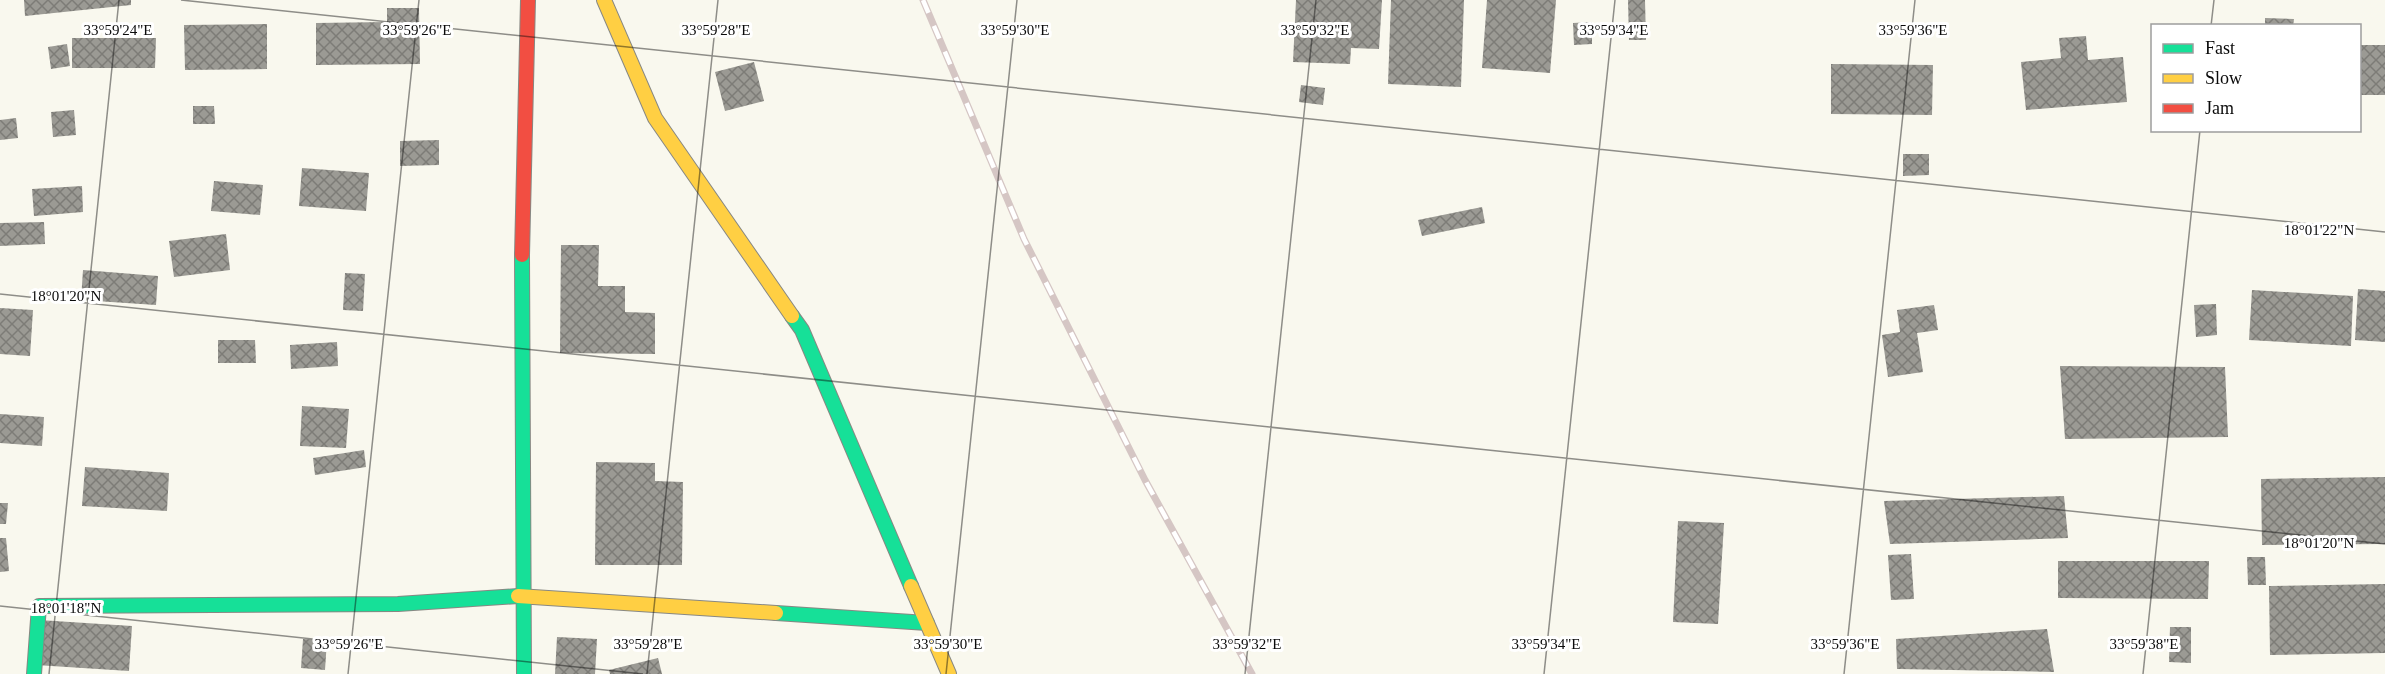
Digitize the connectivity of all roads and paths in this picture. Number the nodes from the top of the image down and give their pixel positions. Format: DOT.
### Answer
graph roads {
  1 [pos="528,0"];
  2 [pos="604,0"];
  3 [pos="523,596"];
  4 [pos="927,623"];
  5 [pos="34,674"];
  6 [pos="524,674"];
  7 [pos="949,674"];
  1 -- 3 [label="street"];
  2 -- 4 [label="street"];
  3 -- 4 [label="street"];
  3 -- 5 [label="street"];
  3 -- 6 [label="street"];
  4 -- 7 [label="street"];
}
